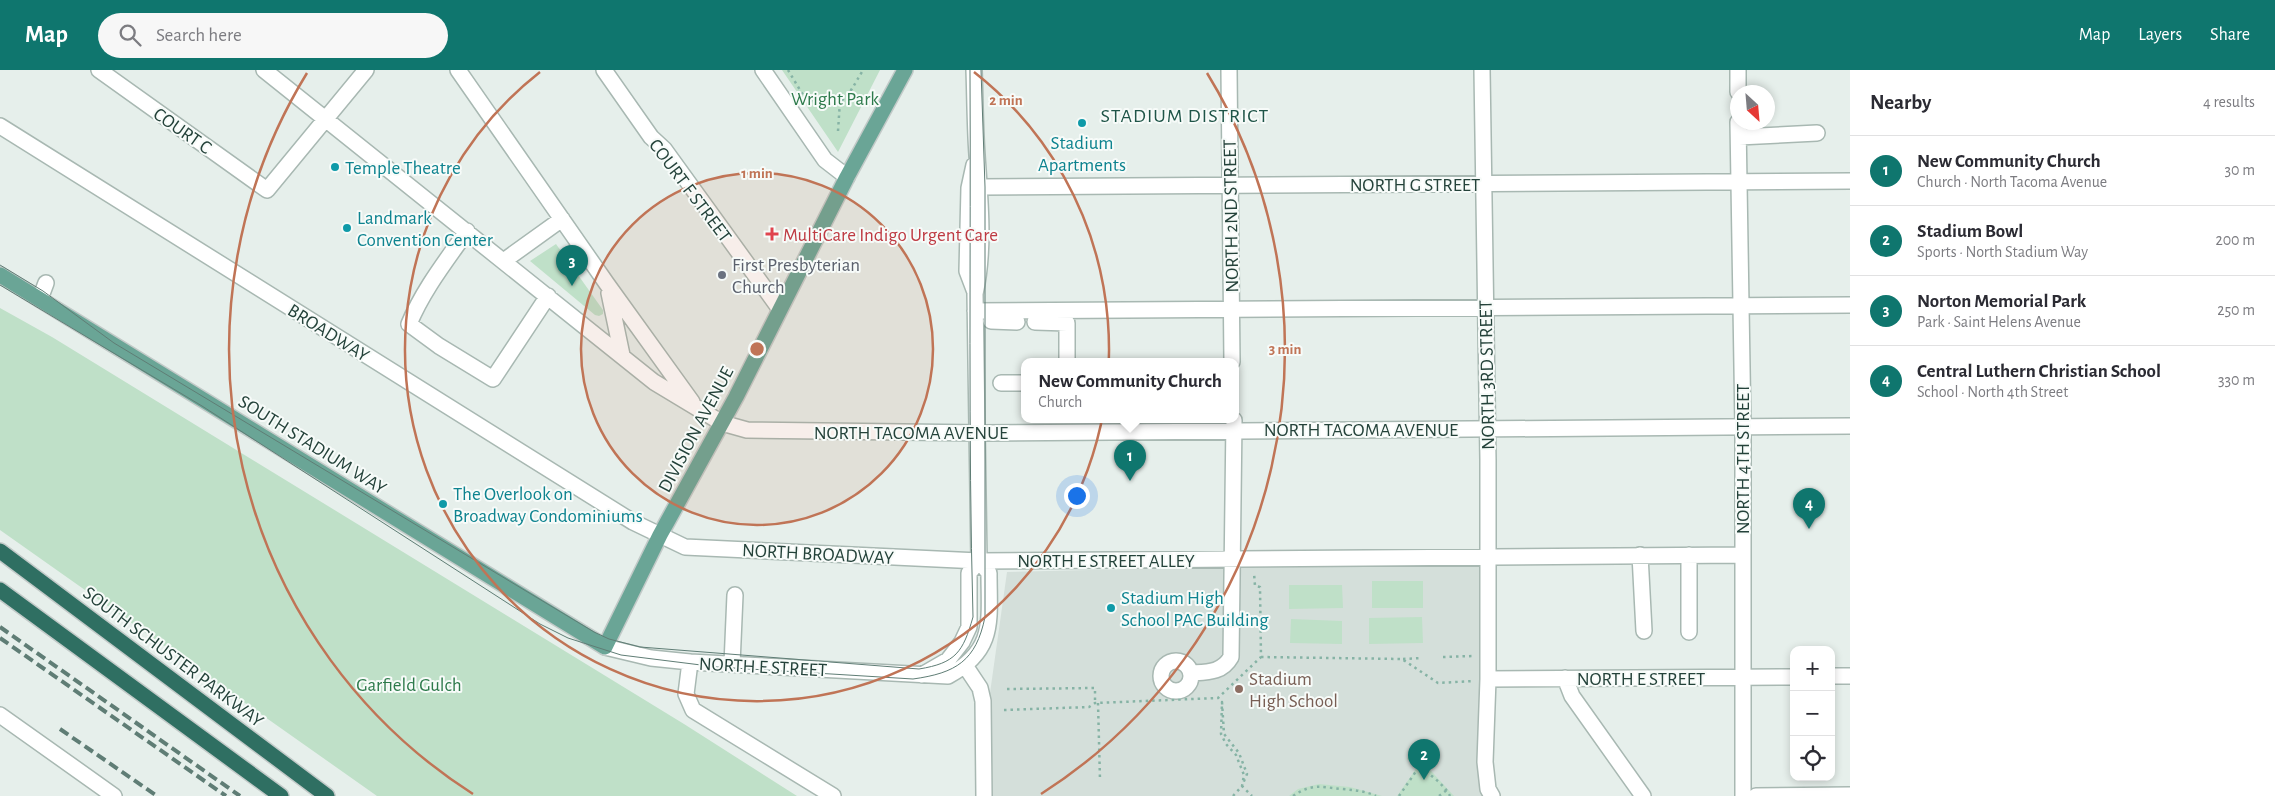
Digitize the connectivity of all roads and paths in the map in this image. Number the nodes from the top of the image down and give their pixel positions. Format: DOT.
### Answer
graph roads {
  1 [pos="99,70"];
  2 [pos="264,70"];
  3 [pos="366,70"];
  4 [pos="458,70"];
  5 [pos="604,70"];
  6 [pos="763,70"];
  7 [pos="788,70"];
  8 [pos="863,70"];
  9 [pos="905,70"];
  10 [pos="974,70"];
  11 [pos="1228,70"];
  12 [pos="1482,70"];
  13 [pos="1738,70"];
  14 [pos="1738,85"];
  15 [pos="840,102"];
  16 [pos="325,120"];
  17 [pos="0,126"];
  18 [pos="1738,130"];
  19 [pos="838,131"];
  20 [pos="1817,134"];
  21 [pos="977,156"];
  22 [pos="846,177"];
  23 [pos="1850,181"];
  24 [pos="1739,182"];
  25 [pos="1483,184"];
  26 [pos="1230,186"];
  27 [pos="980,187"];
  28 [pos="562,219"];
  29 [pos="467,231"];
  30 [pos="505,260"];
  31 [pos="0,275"];
  32 [pos="46,282"];
  33 [pos="607,284"];
  34 [pos="975,294"];
  35 [pos="548,296"];
  36 [pos="40,300"];
  37 [pos="1850,305"];
  38 [pos="1740,306"];
  39 [pos="779,308"];
  40 [pos="1484,308"];
  41 [pos="1231,310"];
  42 [pos="975,316"];
  43 [pos="1017,322"];
  44 [pos="1035,322"];
  45 [pos="622,355"];
  46 [pos="1067,358"];
  47 [pos="1232,358"];
  48 [pos="1001,383"];
  49 [pos="1021,383"];
  50 [pos="696,406"];
  51 [pos="722,423"];
  52 [pos="1234,425"];
  53 [pos="1058,426"];
  54 [pos="1850,426"];
  55 [pos="1743,428"];
  56 [pos="1488,429"];
  57 [pos="978,432"];
  58 [pos="660,536"];
  59 [pos="0,551"];
  60 [pos="1487,555"];
  61 [pos="1640,555"];
  62 [pos="1689,555"];
  63 [pos="1742,555"];
  64 [pos="1233,560"];
  65 [pos="979,561"];
  66 [pos="0,590"];
  67 [pos="735,595"];
  68 [pos="1644,631"];
  69 [pos="1690,632"];
  70 [pos="605,647"];
  71 [pos="1261,656"];
  72 [pos="1473,656"];
  73 [pos="1444,657"];
  74 [pos="1422,658"];
  75 [pos="1402,659"];
  76 [pos="690,662"];
  77 [pos="732,664"];
  78 [pos="966,667"];
  79 [pos="1191,673"];
  80 [pos="922,675"];
  81 [pos="1835,676"];
  82 [pos="1850,676"];
  83 [pos="1743,677"];
  84 [pos="1790,677"];
  85 [pos="1565,678"];
  86 [pos="1481,680"];
  87 [pos="1007,689"];
  88 [pos="1220,696"];
  89 [pos="1096,703"];
  90 [pos="1132,703"];
  91 [pos="1004,710"];
  92 [pos="0,715"];
  93 [pos="1413,757"];
  94 [pos="1419,767"];
  95 [pos="1100,780"];
  96 [pos="1242,786"];
  97 [pos="1447,790"];
  98 [pos="325,795"];
  99 [pos="1850,795"];
  100 [pos="114,796"];
  101 [pos="281,796"];
  102 [pos="834,796"];
  103 [pos="984,796"];
  104 [pos="1233,796"];
  105 [pos="1252,796"];
  106 [pos="1293,796"];
  107 [pos="1376,796"];
  108 [pos="1399,796"];
  109 [pos="1440,796"];
  110 [pos="1450,796"];
  111 [pos="1492,796"];
  112 [pos="1644,796"];
  113 [pos="1744,796"];
  114 [pos="1756,796"];
  1 -- 16 [label="street, COURT C"];
  2 -- 16 [label="street, NORTH TACOMA AVENUE"];
  3 -- 16 [label="street"];
  4 -- 28 [label="street"];
  5 -- 39 [label="street, COURT F STREET"];
  6 -- 22 [label="street"];
  7 -- 15 [label="path"];
  8 -- 15 [label="path"];
  9 -- 22 [label="main road, DIVISION AVENUE"];
  10 -- 21 [label="street"];
  11 -- 26 [label="street, NORTH 2ND STREET"];
  12 -- 25 [label="street, NORTH 3RD STREET"];
  13 -- 14 [label="street"];
  15 -- 19 [label="path"];
  16 -- 29 [label="street, NORTH TACOMA AVENUE"];
  17 -- 58 [label="street, BROADWAY"];
  18 -- 20 [label="street"];
  18 -- 24 [label="street, NORTH 4TH STREET"];
  21 -- 27 [label="street"];
  21 -- 34 [label="street"];
  22 -- 39 [label="main road, DIVISION AVENUE"];
  23 -- 24 [label="street, NORTH G STREET"];
  24 -- 25 [label="street, NORTH G STREET"];
  24 -- 38 [label="street, NORTH 4TH STREET"];
  25 -- 26 [label="street, NORTH G STREET"];
  25 -- 40 [label="street, NORTH 3RD STREET"];
  26 -- 27 [label="street, NORTH G STREET"];
  26 -- 41 [label="street, NORTH 2ND STREET"];
  27 -- 34 [label="street"];
  28 -- 30 [label="street"];
  28 -- 33 [label="street"];
  29 -- 30 [label="street, NORTH TACOMA AVENUE"];
  29 -- 35 [label="street"];
  30 -- 35 [label="street, NORTH TACOMA AVENUE"];
  31 -- 36 [label="main road, SOUTH STADIUM WAY"];
  32 -- 36 [label="street"];
  33 -- 45 [label="street"];
  33 -- 50 [label="street"];
  34 -- 42 [label="street"];
  35 -- 45 [label="street, NORTH TACOMA AVENUE"];
  36 -- 70 [label="main road, SOUTH STADIUM WAY"];
  37 -- 38 [label="street"];
  38 -- 40 [label="street"];
  38 -- 55 [label="street, NORTH 4TH STREET"];
  39 -- 51 [label="main road, DIVISION AVENUE"];
  40 -- 41 [label="street"];
  40 -- 56 [label="street, NORTH 3RD STREET"];
  41 -- 42 [label="street"];
  41 -- 47 [label="street, NORTH 2ND STREET"];
  42 -- 43 [label="street"];
  42 -- 57 [label="street"];
  44 -- 46 [label="street"];
  45 -- 50 [label="street, NORTH TACOMA AVENUE"];
  48 -- 49 [label="street"];
  50 -- 51 [label="street, NORTH TACOMA AVENUE"];
  51 -- 57 [label="street, NORTH TACOMA AVENUE"];
  51 -- 58 [label="main road, DIVISION AVENUE"];
  52 -- 53 [label="street, NORTH TACOMA AVENUE"];
  52 -- 56 [label="street, NORTH TACOMA AVENUE"];
  52 -- 64 [label="street"];
  53 -- 57 [label="street, NORTH TACOMA AVENUE"];
  54 -- 55 [label="street, NORTH TACOMA AVENUE"];
  55 -- 56 [label="street, NORTH TACOMA AVENUE"];
  55 -- 63 [label="street, NORTH 4TH STREET"];
  56 -- 60 [label="street, NORTH 3RD STREET"];
  57 -- 65 [label="street"];
  58 -- 65 [label="street, NORTH BROADWAY"];
  58 -- 70 [label="main road, DIVISION AVENUE"];
  59 -- 98 [label="highway, SOUTH SCHUSTER PARKWAY"];
  60 -- 61 [label="street, NORTH E STREET ALLEY"];
  60 -- 64 [label="street, NORTH E STREET ALLEY"];
  60 -- 86 [label="street, NORTH 3RD STREET"];
  61 -- 62 [label="street, NORTH E STREET ALLEY"];
  61 -- 68 [label="street"];
  62 -- 63 [label="street, NORTH E STREET ALLEY"];
  62 -- 69 [label="street"];
  63 -- 83 [label="street, NORTH 4TH STREET"];
  64 -- 65 [label="street, NORTH E STREET ALLEY"];
  64 -- 79 [label="street"];
  65 -- 78 [label="street"];
  65 -- 80 [label="street"];
  66 -- 101 [label="highway"];
  67 -- 77 [label="street"];
  70 -- 76 [label="street, NORTH E STREET"];
  71 -- 75 [label="path"];
  72 -- 73 [label="path"];
  74 -- 75 [label="path"];
  75 -- 86 [label="path"];
  76 -- 77 [label="street, NORTH E STREET"];
  76 -- 102 [label="street"];
  77 -- 80 [label="street, NORTH E STREET"];
  78 -- 80 [label="street, NORTH E STREET"];
  78 -- 103 [label="street"];
  81 -- 82 [label="street"];
  83 -- 84 [label="street, NORTH E STREET"];
  83 -- 85 [label="street, NORTH E STREET"];
  83 -- 113 [label="street, NORTH 4TH STREET"];
  85 -- 86 [label="street, NORTH E STREET"];
  85 -- 112 [label="street"];
  86 -- 111 [label="street, NORTH 3RD STREET"];
  87 -- 89 [label="path"];
  88 -- 96 [label="path"];
  89 -- 90 [label="path"];
  89 -- 91 [label="path"];
  89 -- 95 [label="path"];
  92 -- 100 [label="street"];
  93 -- 94 [label="path"];
  94 -- 97 [label="path"];
  94 -- 108 [label="path"];
  96 -- 104 [label="path"];
  96 -- 105 [label="path"];
  97 -- 109 [label="path"];
  97 -- 110 [label="path"];
  99 -- 114 [label="street"];
  106 -- 107 [label="path"];
}
